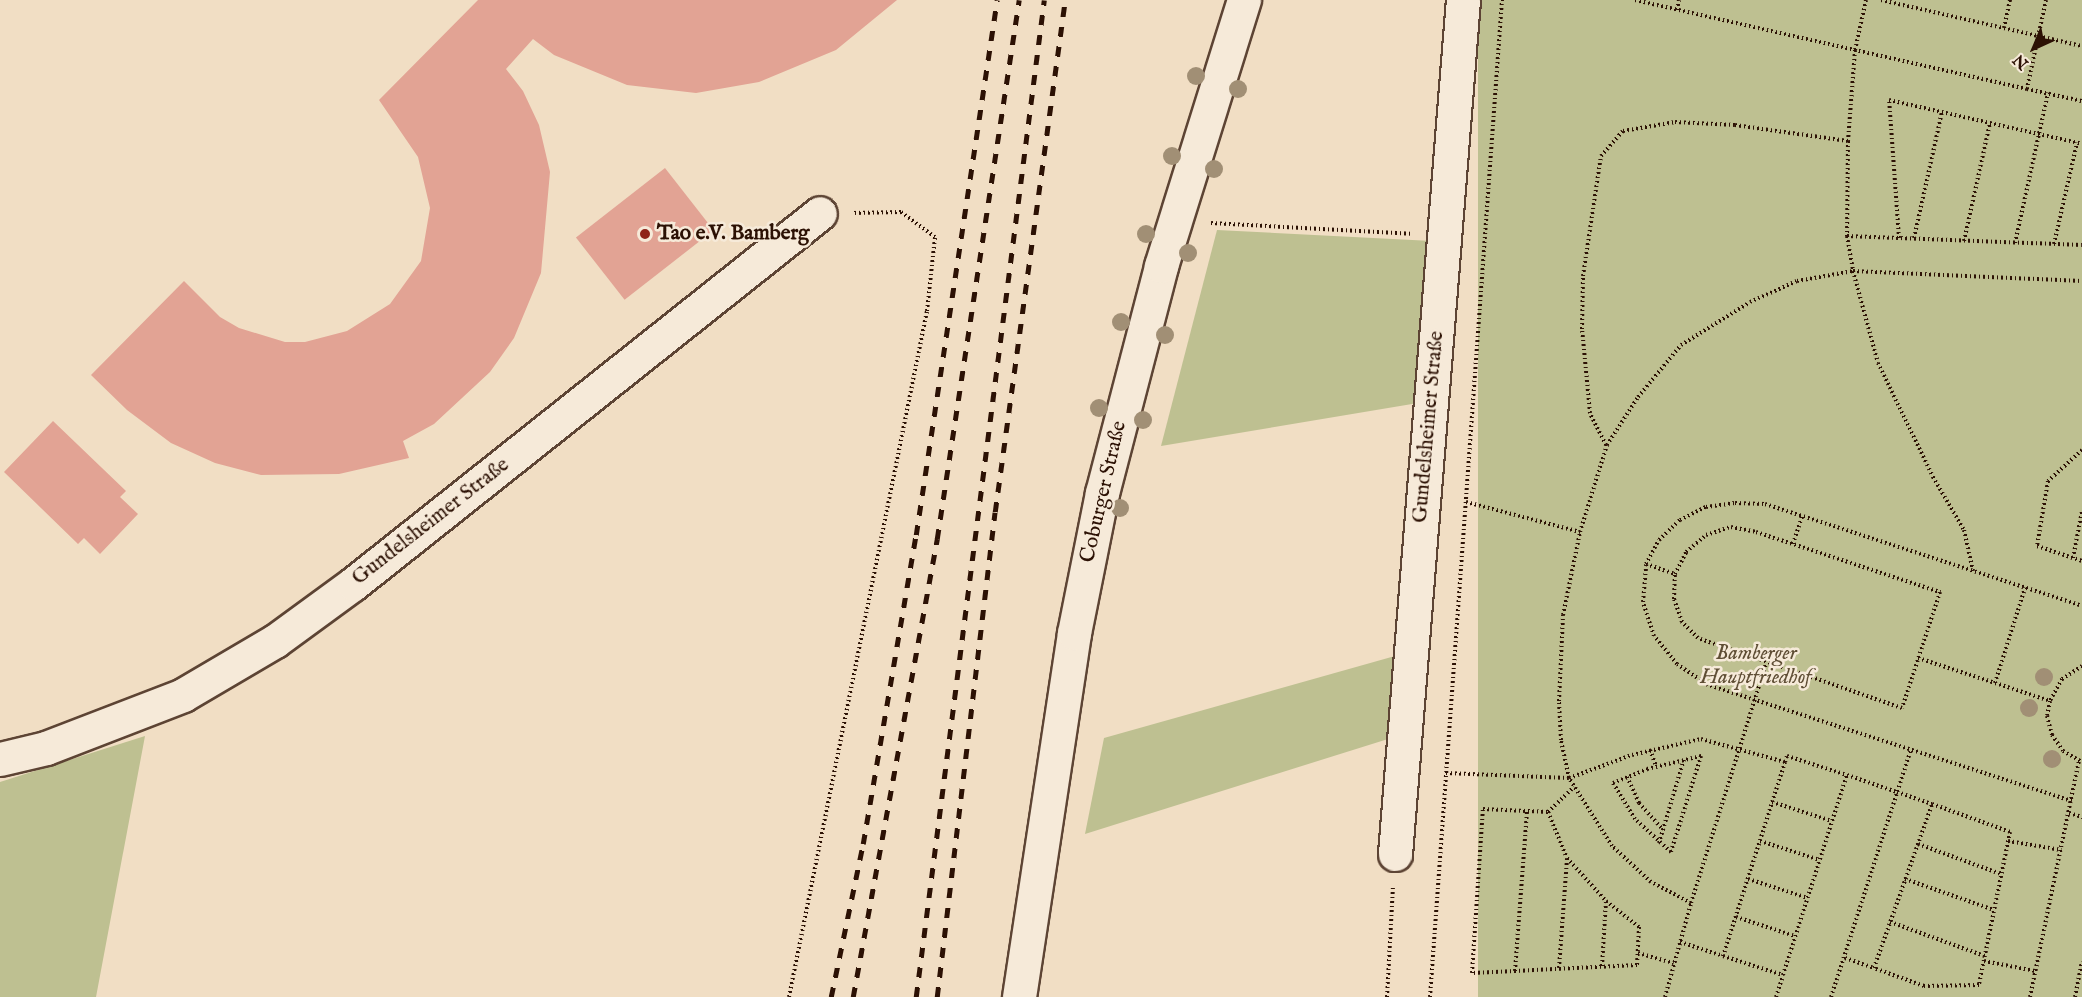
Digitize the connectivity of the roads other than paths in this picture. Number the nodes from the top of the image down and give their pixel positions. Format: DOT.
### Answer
graph roads {
  1 [pos="1244,0"];
  2 [pos="1463,0"];
  3 [pos="820,213"];
  4 [pos="0,759"];
  5 [pos="1395,854"];
  6 [pos="1019,997"];
  1 -- 6 [label="street, Coburger Straße"];
  2 -- 5 [label="street, Gundelsheimer Straße"];
  3 -- 4 [label="street, Gundelsheimer Straße"];
}
